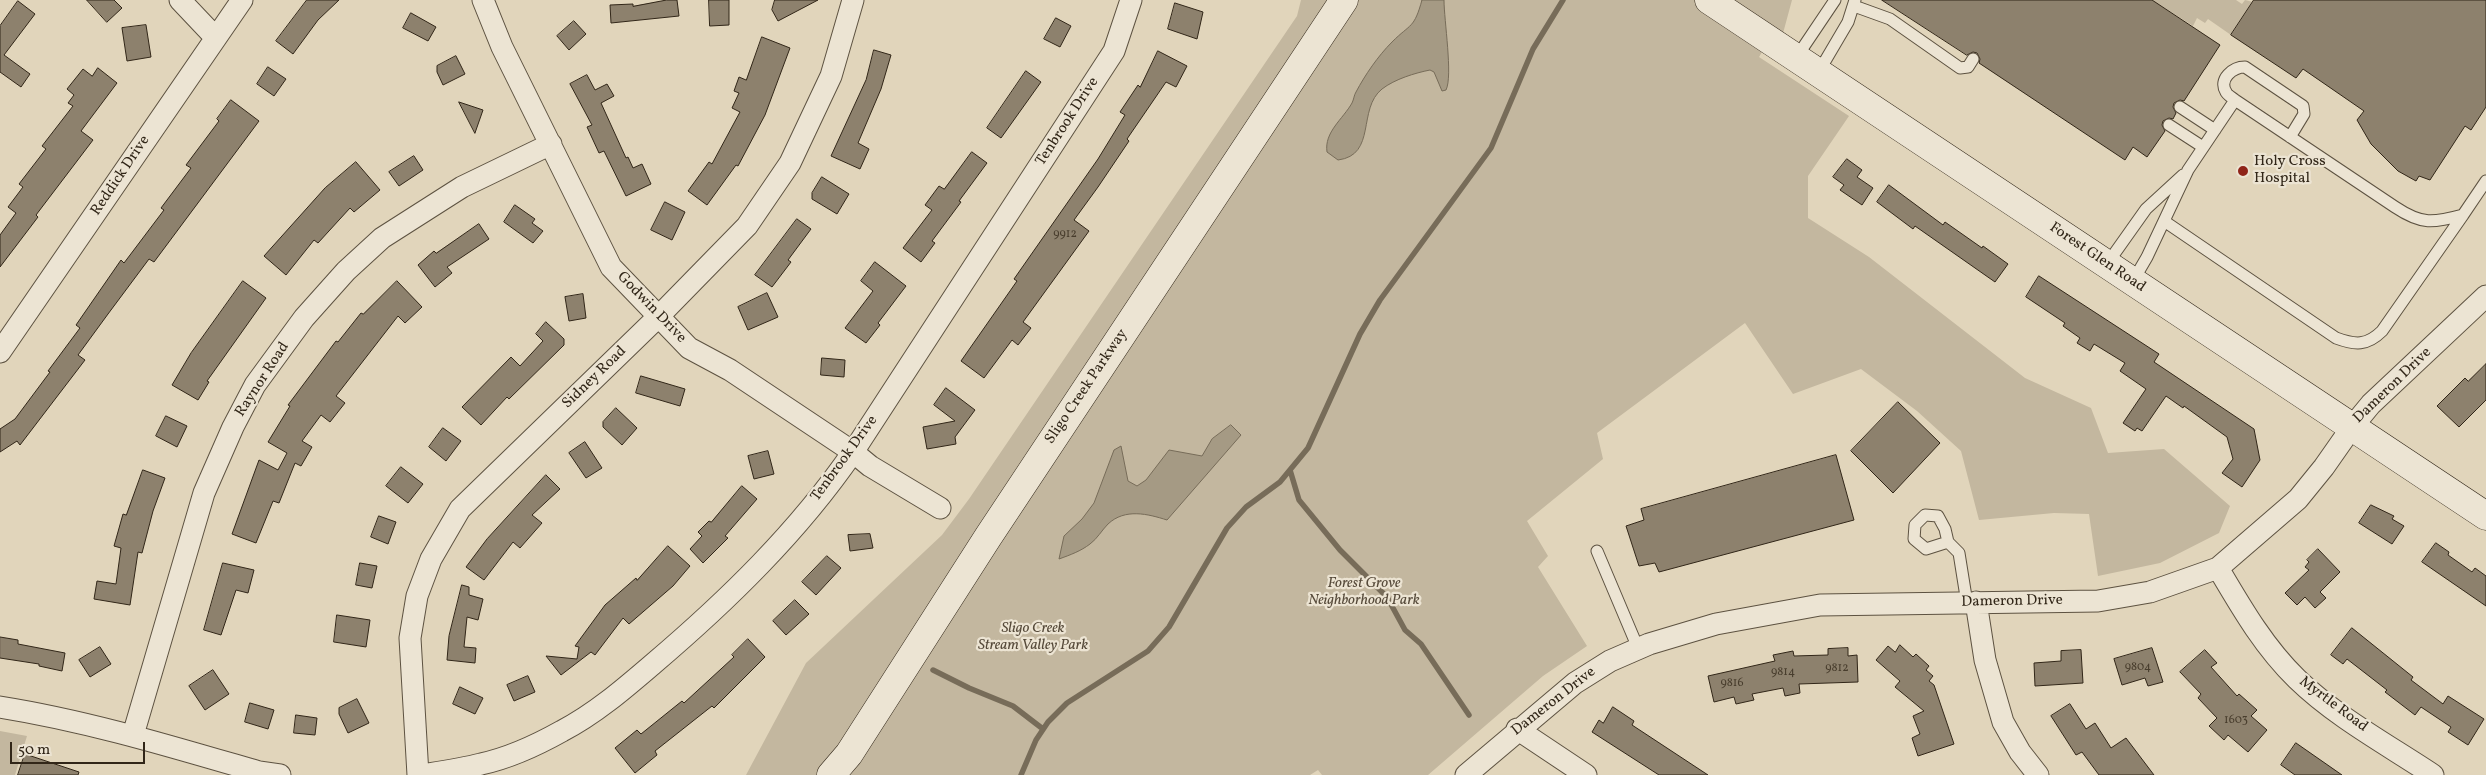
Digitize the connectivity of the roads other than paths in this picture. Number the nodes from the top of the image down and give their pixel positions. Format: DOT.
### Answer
graph roads {
  1 [pos="180,0"];
  2 [pos="242,0"];
  3 [pos="483,0"];
  4 [pos="853,0"];
  5 [pos="1131,0"];
  6 [pos="1344,0"];
  7 [pos="1709,0"];
  8 [pos="1835,0"];
  9 [pos="1855,3"];
  10 [pos="215,37"];
  11 [pos="1973,59"];
  12 [pos="1807,66"];
  13 [pos="2235,100"];
  14 [pos="2180,107"];
  15 [pos="2169,124"];
  16 [pos="2215,130"];
  17 [pos="2290,137"];
  18 [pos="551,144"];
  19 [pos="2203,147"];
  20 [pos="2188,170"];
  21 [pos="2486,181"];
  22 [pos="2463,216"];
  23 [pos="2164,221"];
  24 [pos="2107,264"];
  25 [pos="2133,281"];
  26 [pos="2486,296"];
  27 [pos="658,317"];
  28 [pos="0,352"];
  29 [pos="2352,426"];
  30 [pos="853,452"];
  31 [pos="940,508"];
  32 [pos="2486,516"];
  33 [pos="1948,542"];
  34 [pos="1597,551"];
  35 [pos="2218,568"];
  36 [pos="1972,602"];
  37 [pos="1638,648"];
  38 [pos="0,707"];
  39 [pos="1517,729"];
  40 [pos="133,735"];
  41 [pos="280,775"];
  42 [pos="418,775"];
  43 [pos="422,775"];
  44 [pos="831,775"];
  45 [pos="1466,775"];
  46 [pos="1586,775"];
  47 [pos="2038,775"];
  48 [pos="2433,775"];
  1 -- 10 [label="street"];
  2 -- 10 [label="street, Reddick Drive"];
  3 -- 18 [label="street, Godwin Drive"];
  4 -- 27 [label="street, Sidney Road"];
  5 -- 30 [label="street, Tenbrook Drive"];
  6 -- 44 [label="street, Sligo Creek Parkway"];
  7 -- 12 [label="street, Forest Glen Road"];
  8 -- 12 [label="lane"];
  9 -- 11 [label="lane"];
  9 -- 12 [label="lane"];
  10 -- 28 [label="street, Reddick Drive"];
  12 -- 24 [label="street, Forest Glen Road"];
  13 -- 16 [label="lane"];
  13 -- 17 [label="lane"];
  13 -- 17 [label="lane"];
  14 -- 16 [label="lane"];
  15 -- 19 [label="lane"];
  16 -- 19 [label="lane"];
  17 -- 22 [label="lane"];
  18 -- 27 [label="street, Godwin Drive"];
  18 -- 40 [label="street, Raynor Road"];
  19 -- 20 [label="lane"];
  20 -- 23 [label="lane"];
  20 -- 24 [label="lane"];
  21 -- 22 [label="lane"];
  22 -- 23 [label="lane"];
  23 -- 25 [label="lane"];
  24 -- 25 [label="street, Forest Glen Road"];
  25 -- 29 [label="street, Forest Glen Road"];
  26 -- 29 [label="street, Dameron Drive"];
  27 -- 30 [label="street, Godwin Drive"];
  27 -- 42 [label="street, Sidney Road"];
  29 -- 32 [label="street, Forest Glen Road"];
  29 -- 35 [label="street, Dameron Drive"];
  30 -- 31 [label="street, Godwin Drive"];
  30 -- 43 [label="street, Tenbrook Drive"];
  33 -- 36 [label="lane"];
  34 -- 37 [label="lane"];
  35 -- 36 [label="street, Dameron Drive"];
  35 -- 48 [label="street, Myrtle Road"];
  36 -- 37 [label="street, Dameron Drive"];
  36 -- 47 [label="street"];
  37 -- 39 [label="street, Dameron Drive"];
  38 -- 40 [label="street"];
  39 -- 45 [label="street, Dameron Drive"];
  39 -- 46 [label="street"];
  40 -- 41 [label="street"];
}
